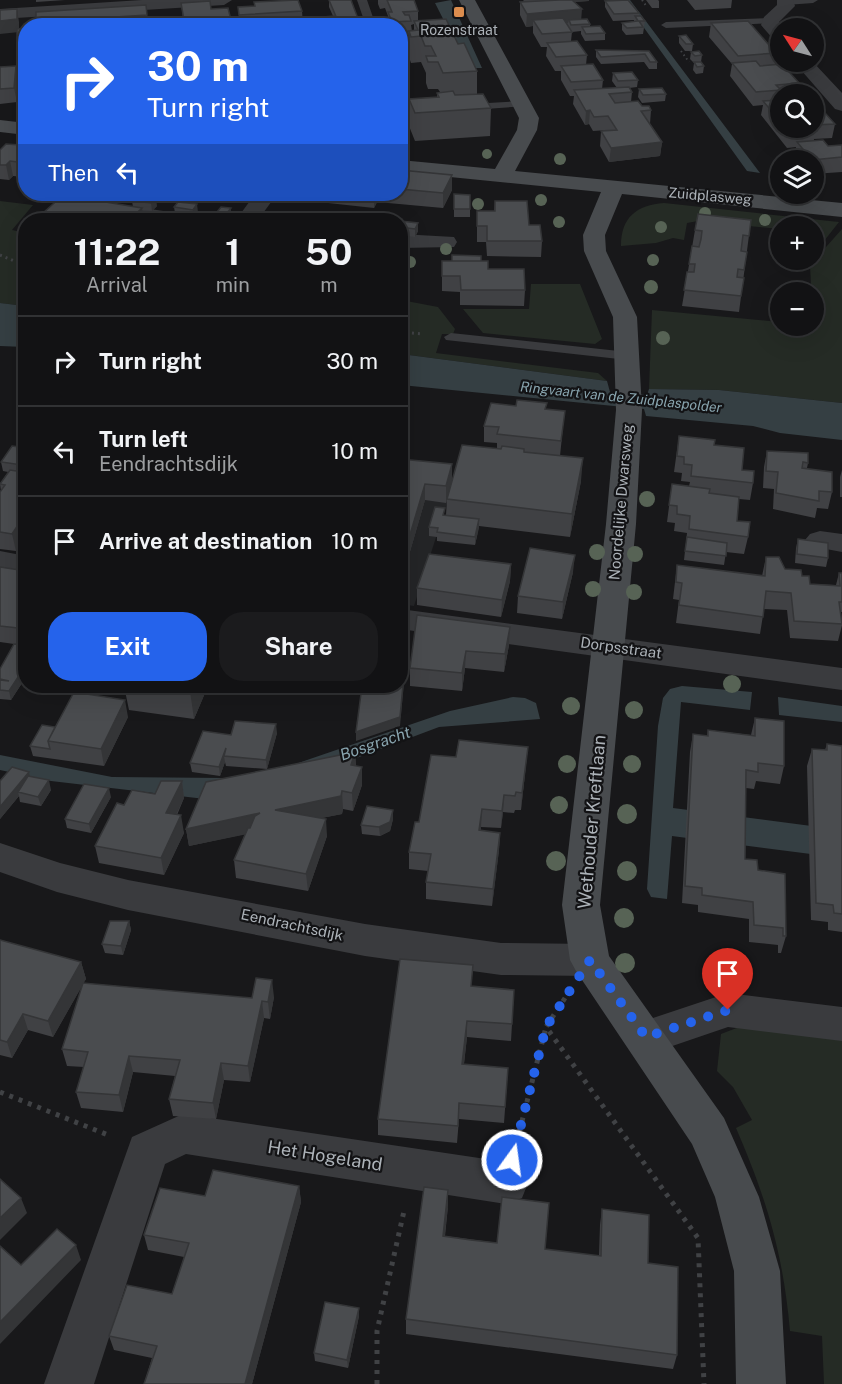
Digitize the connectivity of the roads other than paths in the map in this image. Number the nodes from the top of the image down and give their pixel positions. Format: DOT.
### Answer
graph roads {
  1 [pos="2,0"];
  2 [pos="224,0"];
  3 [pos="362,0"];
  4 [pos="467,0"];
  5 [pos="813,0"];
  6 [pos="198,1"];
  7 [pos="785,1"];
  8 [pos="0,13"];
  9 [pos="368,18"];
  10 [pos="773,18"];
  11 [pos="770,21"];
  12 [pos="666,25"];
  13 [pos="812,72"];
  14 [pos="523,104"];
  15 [pos="842,105"];
  16 [pos="408,111"];
  17 [pos="0,126"];
  18 [pos="18,128"];
  19 [pos="408,167"];
  20 [pos="502,176"];
  21 [pos="614,187"];
  22 [pos="82,206"];
  23 [pos="842,210"];
  24 [pos="129,213"];
  25 [pos="408,241"];
  26 [pos="446,242"];
  27 [pos="451,337"];
  28 [pos="628,356"];
  29 [pos="0,560"];
  30 [pos="18,564"];
  31 [pos="408,620"];
  32 [pos="607,647"];
  33 [pos="842,679"];
  34 [pos="0,857"];
  35 [pos="590,960"];
  36 [pos="842,1024"];
  37 [pos="646,1037"];
  38 [pos="506,1183"];
  39 [pos="69,1384"];
  40 [pos="761,1384"];
  1 -- 8 [label="street"];
  2 -- 6 [label="street"];
  3 -- 9 [label="lane"];
  4 -- 14 [label="street"];
  5 -- 7 [label="lane"];
  6 -- 8 [label="street"];
  7 -- 10 [label="street"];
  11 -- 12 [label="lane"];
  13 -- 15 [label="street"];
  14 -- 16 [label="lane"];
  14 -- 20 [label="street"];
  17 -- 18 [label="street"];
  19 -- 20 [label="street, Zuidplasweg"];
  20 -- 21 [label="street, Zuidplasweg"];
  21 -- 23 [label="street, Zuidplasweg"];
  21 -- 28 [label="street, Noordelijke Dwarsweg"];
  22 -- 24 [label="street"];
  25 -- 26 [label="street"];
  27 -- 28 [label="lane"];
  28 -- 32 [label="street, Noordelijke Dwarsweg"];
  29 -- 30 [label="street"];
  31 -- 32 [label="street, Dorpsstraat"];
  32 -- 33 [label="street, Dorpsstraat"];
  32 -- 35 [label="street, Wethouder Kreftlaan"];
  34 -- 35 [label="street, Eendrachtsdijk"];
  35 -- 37 [label="street, Wethouder Kreftlaan"];
  36 -- 37 [label="street"];
  37 -- 40 [label="street, Wethouder Kreftlaan"];
  38 -- 39 [label="street, Het Hogeland"];
}
